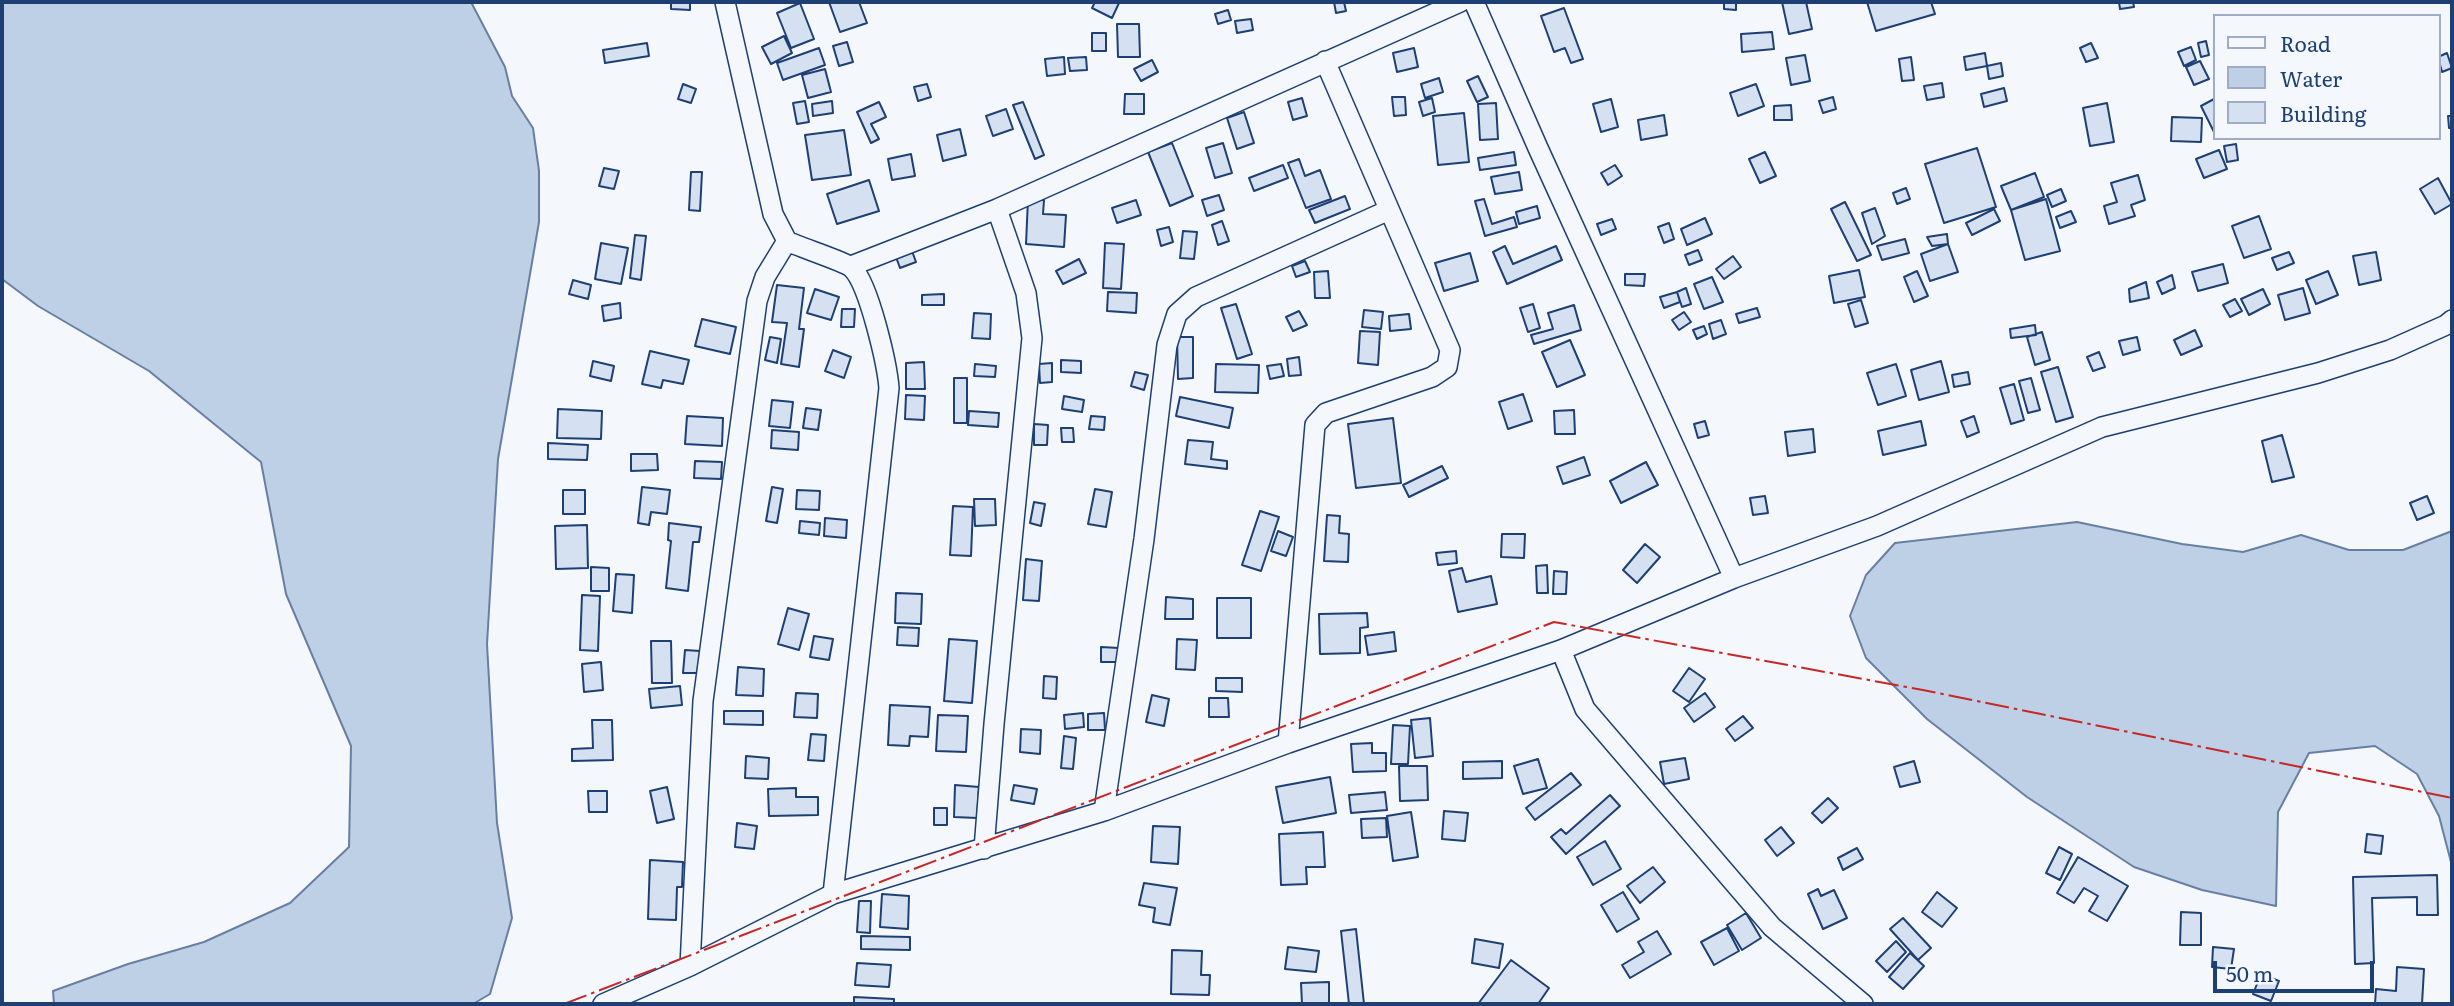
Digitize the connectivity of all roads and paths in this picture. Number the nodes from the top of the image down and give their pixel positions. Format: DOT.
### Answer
graph roads {
  1 [pos="725,2"];
  2 [pos="1460,2"];
  3 [pos="1474,2"];
  4 [pos="1325,61"];
  5 [pos="997,209"];
  6 [pos="1389,211"];
  7 [pos="787,241"];
  8 [pos="851,266"];
  9 [pos="2452,320"];
  10 [pos="1734,578"];
  11 [pos="1561,650"];
  12 [pos="1289,743"];
  13 [pos="1104,811"];
  14 [pos="984,849"];
  15 [pos="833,894"];
  16 [pos="690,966"];
  17 [pos="603,1004"];
  18 [pos="1863,1004"];
  1 -- 7 [label="street"];
  2 -- 4 [label="street"];
  3 -- 10 [label="street"];
  4 -- 5 [label="street"];
  4 -- 6 [label="street"];
  5 -- 8 [label="street"];
  5 -- 14 [label="street"];
  6 -- 12 [label="street"];
  6 -- 13 [label="street"];
  7 -- 8 [label="street"];
  7 -- 16 [label="street"];
  8 -- 15 [label="street"];
  9 -- 10 [label="street"];
  10 -- 11 [label="street"];
  11 -- 12 [label="street"];
  11 -- 18 [label="street"];
  12 -- 13 [label="street"];
  13 -- 14 [label="street"];
  14 -- 15 [label="street"];
  15 -- 16 [label="street"];
  16 -- 17 [label="street"];
}
